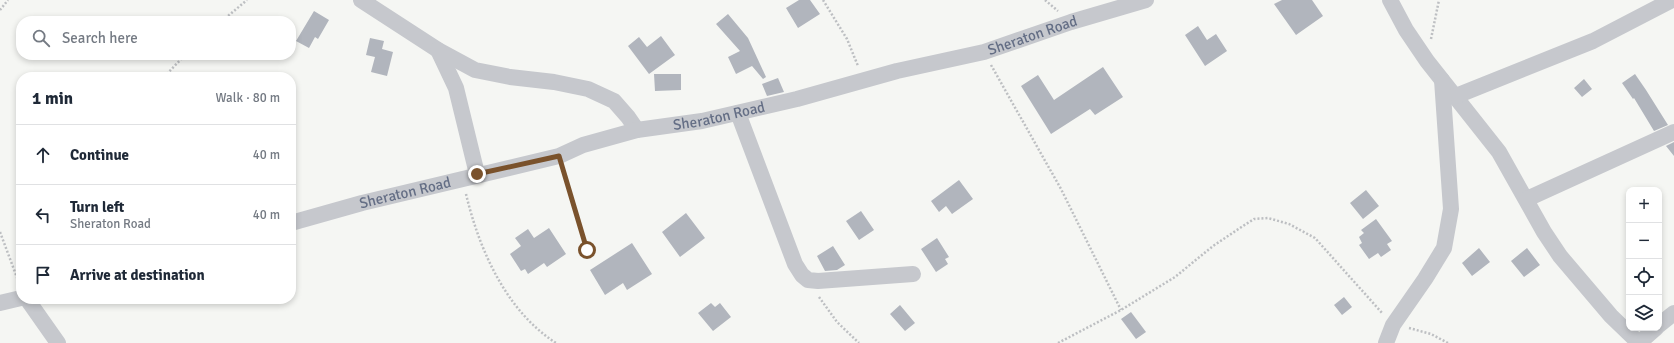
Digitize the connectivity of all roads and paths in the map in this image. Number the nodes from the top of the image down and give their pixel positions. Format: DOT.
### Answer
graph roads {
  1 [pos="8,0"];
  2 [pos="247,0"];
  3 [pos="361,0"];
  4 [pos="823,0"];
  5 [pos="1146,0"];
  6 [pos="1390,0"];
  7 [pos="1439,0"];
  8 [pos="1672,0"];
  9 [pos="0,10"];
  10 [pos="228,16"];
  11 [pos="438,50"];
  12 [pos="984,52"];
  13 [pos="180,60"];
  14 [pos="1427,61"];
  15 [pos="169,72"];
  16 [pos="863,80"];
  17 [pos="1442,80"];
  18 [pos="1456,96"];
  19 [pos="738,113"];
  20 [pos="637,130"];
  21 [pos="1674,132"];
  22 [pos="559,156"];
  23 [pos="469,176"];
  24 [pos="1527,199"];
  25 [pos="296,222"];
  26 [pos="0,232"];
  27 [pos="587,250"];
  28 [pos="16,274"];
  29 [pos="913,274"];
  30 [pos="808,280"];
  31 [pos="16,299"];
  32 [pos="0,304"];
  33 [pos="30,304"];
  34 [pos="1121,310"];
  35 [pos="1674,313"];
  36 [pos="1662,323"];
  37 [pos="1393,325"];
  38 [pos="1653,331"];
  39 [pos="58,343"];
  40 [pos="556,343"];
  41 [pos="858,343"];
  42 [pos="1058,343"];
  43 [pos="1386,343"];
  44 [pos="1448,343"];
  45 [pos="1639,343"];
  1 -- 9 [label="path"];
  2 -- 10 [label="path"];
  3 -- 11 [label="street"];
  4 -- 16 [label="path"];
  5 -- 12 [label="street, Sheraton Road"];
  6 -- 14 [label="street"];
  7 -- 14 [label="path"];
  8 -- 18 [label="street"];
  11 -- 20 [label="street"];
  11 -- 23 [label="street"];
  12 -- 16 [label="street, Sheraton Road"];
  12 -- 34 [label="path"];
  13 -- 15 [label="path"];
  14 -- 17 [label="street"];
  16 -- 19 [label="street, Sheraton Road"];
  17 -- 18 [label="street"];
  17 -- 37 [label="street"];
  18 -- 24 [label="street"];
  19 -- 20 [label="street, Sheraton Road"];
  19 -- 30 [label="street"];
  20 -- 22 [label="street, Sheraton Road"];
  21 -- 24 [label="street"];
  22 -- 23 [label="street, Sheraton Road"];
  22 -- 27 [label="path"];
  23 -- 25 [label="street, Sheraton Road"];
  23 -- 40 [label="path"];
  24 -- 45 [label="street"];
  26 -- 28 [label="path"];
  29 -- 30 [label="street"];
  30 -- 41 [label="path"];
  31 -- 32 [label="street"];
  33 -- 39 [label="street"];
  34 -- 37 [label="path"];
  34 -- 42 [label="path"];
  35 -- 36 [label="street"];
  37 -- 43 [label="street"];
  37 -- 44 [label="path"];
  38 -- 45 [label="street"];
}
